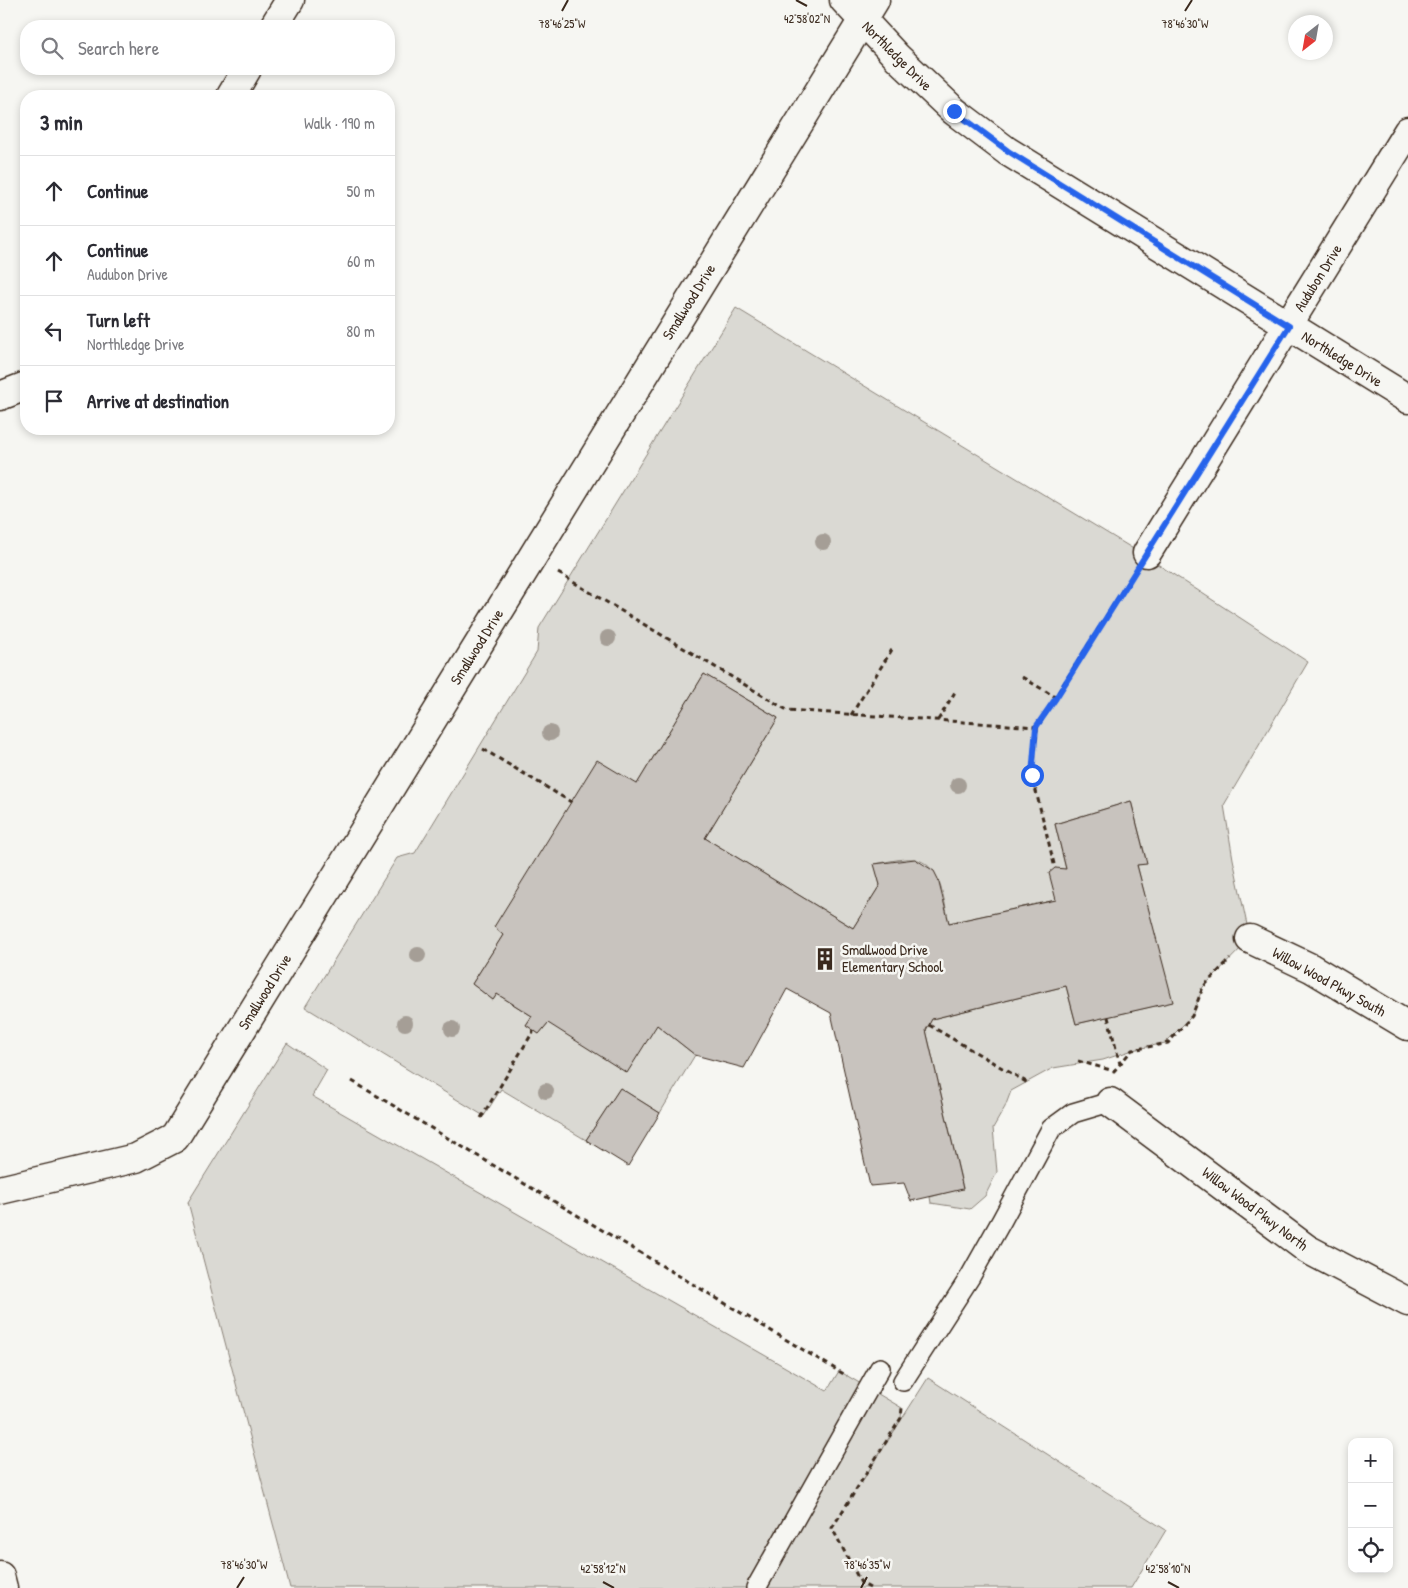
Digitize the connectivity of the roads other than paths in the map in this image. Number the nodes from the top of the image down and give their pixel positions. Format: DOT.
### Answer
graph roads {
  1 [pos="290,0"];
  2 [pos="844,0"];
  3 [pos="869,10"];
  4 [pos="278,20"];
  5 [pos="244,75"];
  6 [pos="235,90"];
  7 [pos="1408,131"];
  8 [pos="1289,326"];
  9 [pos="20,388"];
  10 [pos="0,396"];
  11 [pos="1408,399"];
  12 [pos="1147,553"];
  13 [pos="1250,939"];
  14 [pos="1408,1026"];
  15 [pos="1110,1102"];
  16 [pos="0,1190"];
  17 [pos="1408,1302"];
  18 [pos="880,1368"];
  19 [pos="903,1381"];
  20 [pos="0,1576"];
  21 [pos="3,1588"];
  22 [pos="756,1588"];
  1 -- 4 [label="street"];
  2 -- 3 [label="street, Northledge Drive"];
  3 -- 8 [label="street, Northledge Drive"];
  3 -- 16 [label="street, Smallwood Drive"];
  5 -- 6 [label="street"];
  7 -- 8 [label="street, Audubon Drive"];
  8 -- 11 [label="street, Northledge Drive"];
  8 -- 12 [label="street, Audubon Drive"];
  9 -- 10 [label="street"];
  13 -- 14 [label="street, Willow Wood Pkwy South"];
  15 -- 17 [label="street, Willow Wood Pkwy North"];
  15 -- 19 [label="lane"];
  18 -- 22 [label="lane"];
  20 -- 21 [label="street"];
}
